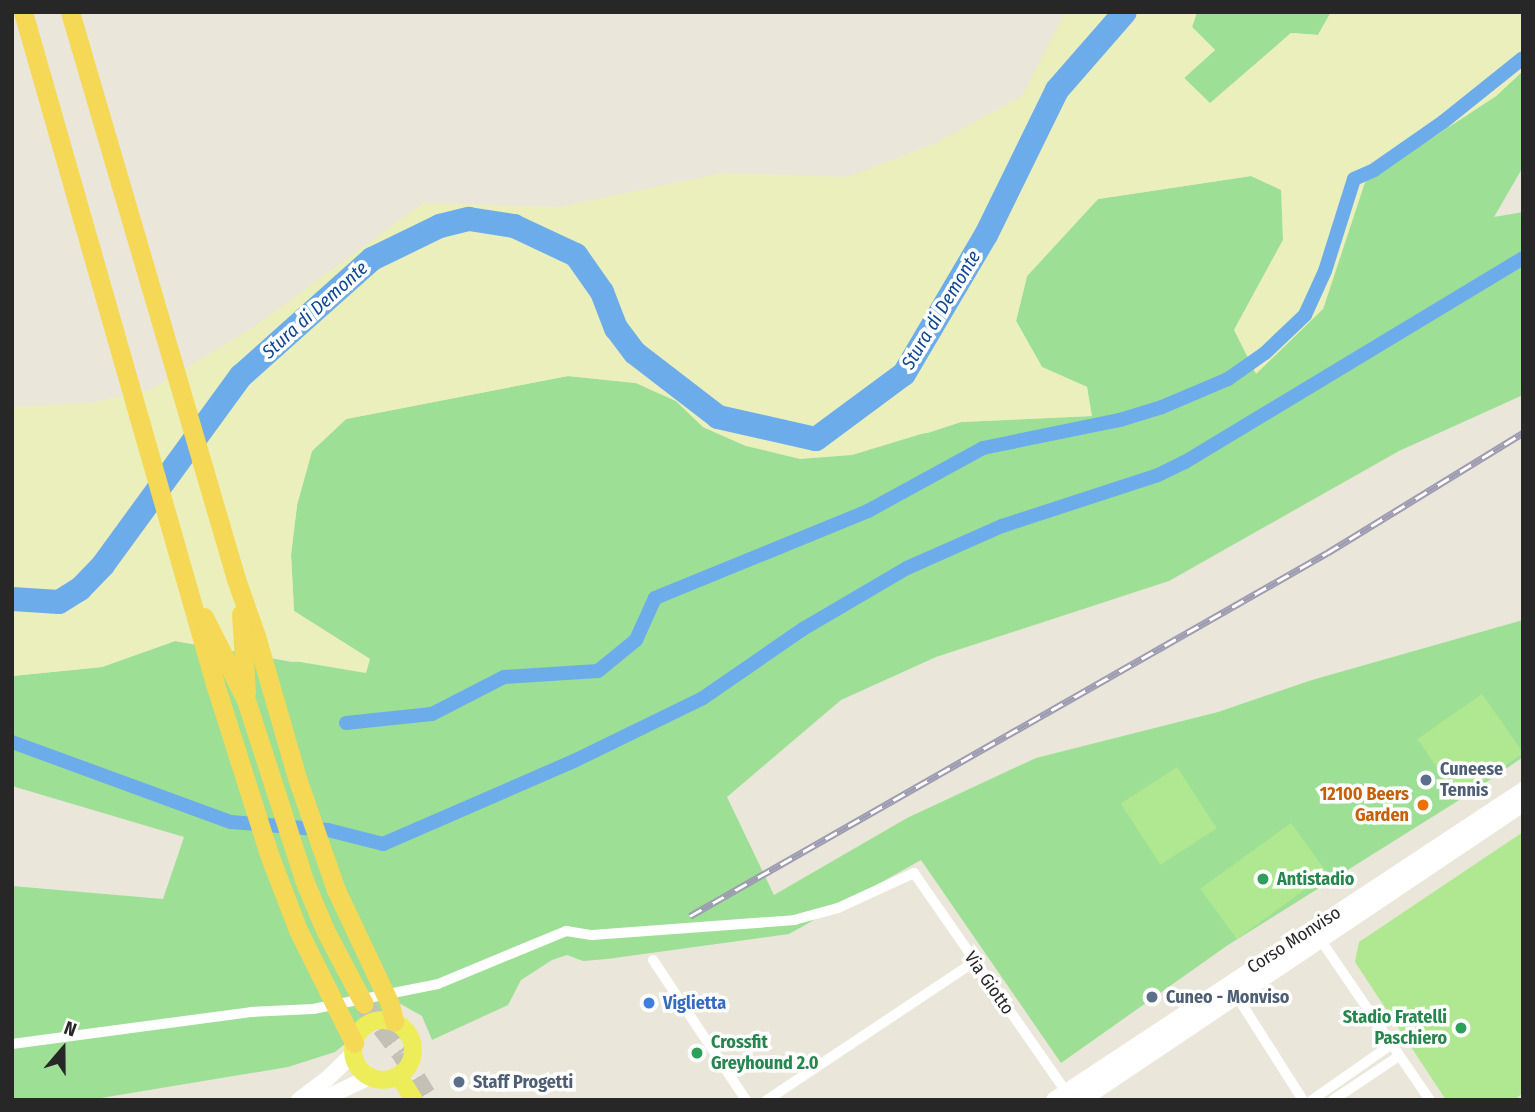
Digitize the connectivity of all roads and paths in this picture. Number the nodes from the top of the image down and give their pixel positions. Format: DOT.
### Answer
graph roads {
  1 [pos="23,12"];
  2 [pos="70,12"];
  3 [pos="185,575"];
  4 [pos="236,579"];
  5 [pos="246,700"];
  6 [pos="1523,790"];
  7 [pos="1523,804"];
  8 [pos="1320,939"];
  9 [pos="653,960"];
  10 [pos="974,962"];
  11 [pos="1236,995"];
  12 [pos="364,1004"];
  13 [pos="392,1012"];
  14 [pos="12,1044"];
  15 [pos="1392,1044"];
  16 [pos="353,1048"];
  17 [pos="1399,1056"];
  18 [pos="399,1076"];
  19 [pos="370,1077"];
  20 [pos="1064,1097"];
  21 [pos="299,1100"];
  22 [pos="321,1100"];
  23 [pos="414,1100"];
  24 [pos="746,1100"];
  25 [pos="766,1100"];
  26 [pos="1083,1100"];
  27 [pos="1303,1100"];
  28 [pos="1312,1100"];
  29 [pos="1333,1100"];
  30 [pos="1430,1100"];
  1 -- 3 [label="highway"];
  2 -- 4 [label="highway"];
  3 -- 5 [label="highway"];
  3 -- 16 [label="highway"];
  4 -- 5 [label="highway"];
  4 -- 13 [label="highway"];
  5 -- 12 [label="highway"];
  6 -- 20 [label="main road, Corso Monviso"];
  7 -- 8 [label="main road, Corso Monviso"];
  8 -- 11 [label="main road, Corso Monviso"];
  8 -- 15 [label="street"];
  9 -- 24 [label="street"];
  10 -- 14 [label="street, Via Giotto"];
  10 -- 20 [label="street, Via Giotto"];
  10 -- 25 [label="street"];
  11 -- 26 [label="main road, Corso Monviso"];
  11 -- 27 [label="street"];
  13 -- 16 [label="main road"];
  13 -- 18 [label="main road"];
  15 -- 17 [label="street"];
  15 -- 28 [label="street"];
  16 -- 19 [label="main road"];
  16 -- 21 [label="main road"];
  17 -- 29 [label="street"];
  17 -- 30 [label="street"];
  18 -- 19 [label="main road"];
  18 -- 23 [label="main road"];
  19 -- 22 [label="main road"];
}
